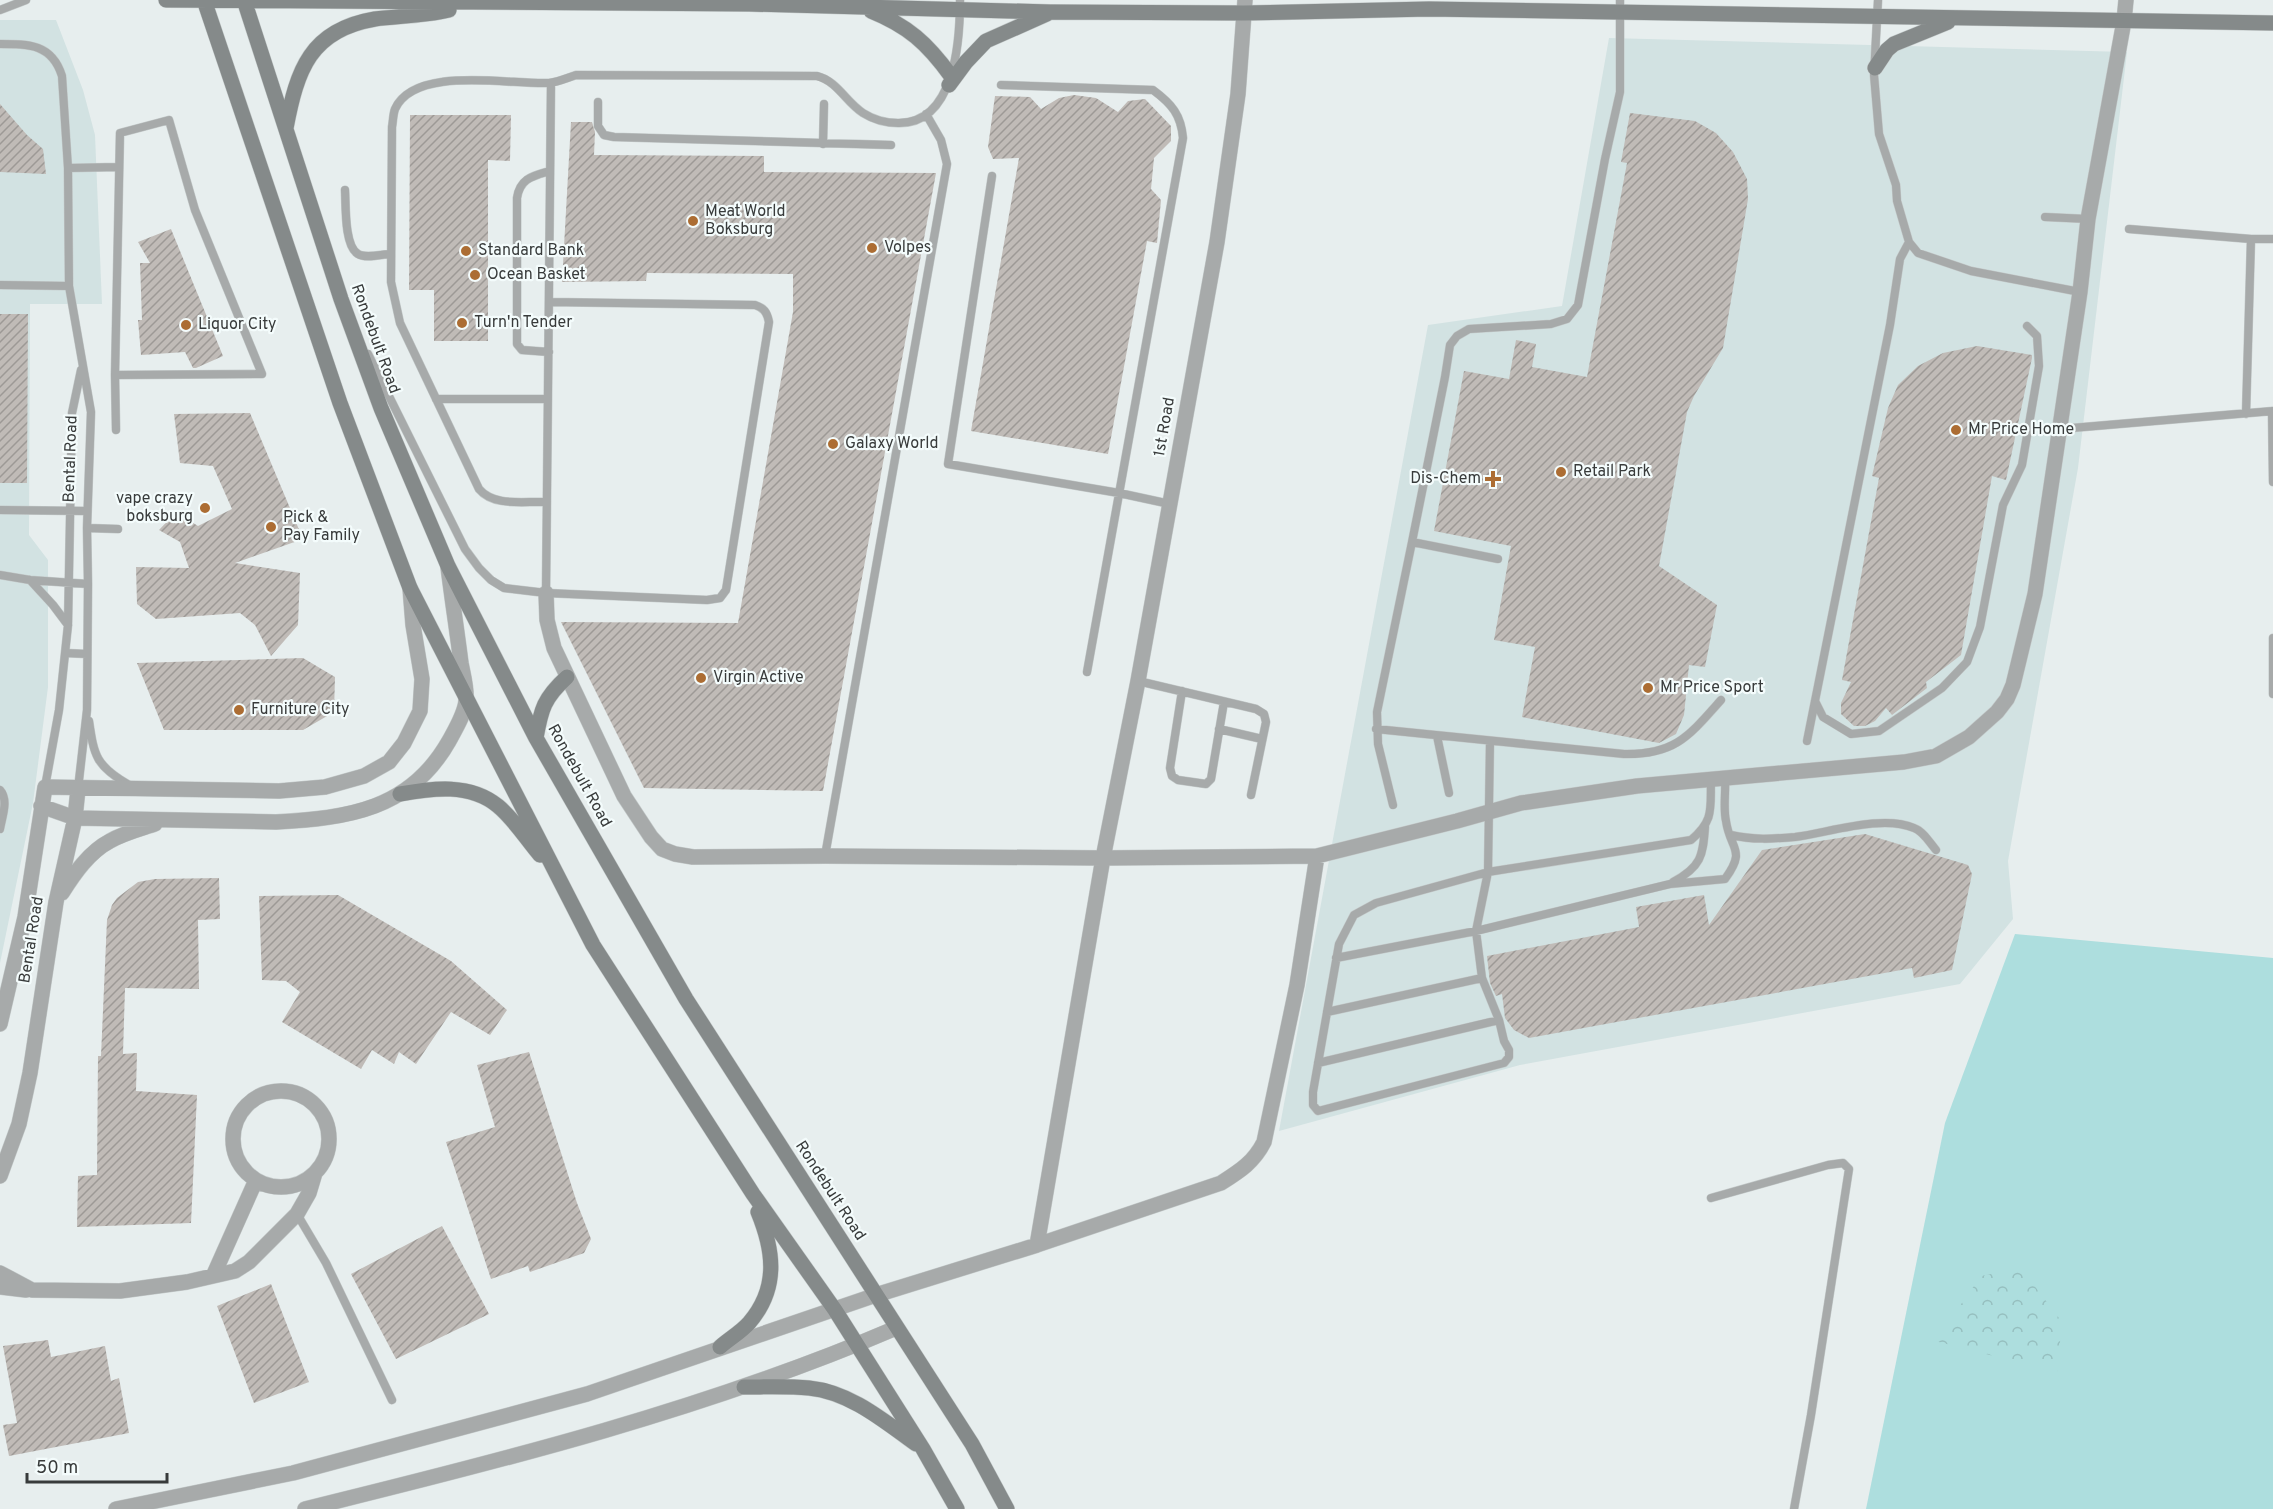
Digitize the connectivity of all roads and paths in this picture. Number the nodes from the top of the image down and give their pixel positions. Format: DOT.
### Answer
graph roads {
  1 [pos="26,0"];
  2 [pos="166,0"];
  3 [pos="204,0"];
  4 [pos="245,0"];
  5 [pos="1878,0"];
  6 [pos="2126,0"];
  7 [pos="478,3"];
  8 [pos="960,5"];
  9 [pos="1245,6"];
  10 [pos="1620,6"];
  11 [pos="864,8"];
  12 [pos="0,10"];
  13 [pos="1050,12"];
  14 [pos="1876,17"];
  15 [pos="1956,18"];
  16 [pos="2124,21"];
  17 [pos="2273,23"];
  18 [pos="0,44"];
  19 [pos="1875,68"];
  20 [pos="950,81"];
  21 [pos="551,83"];
  22 [pos="1001,85"];
  23 [pos="598,102"];
  24 [pos="824,104"];
  25 [pos="926,114"];
  26 [pos="286,130"];
  27 [pos="824,144"];
  28 [pos="891,145"];
  29 [pos="68,168"];
  30 [pos="119,168"];
  31 [pos="550,171"];
  32 [pos="992,176"];
  33 [pos="345,190"];
  34 [pos="2045,216"];
  35 [pos="2088,219"];
  36 [pos="2129,229"];
  37 [pos="2251,239"];
  38 [pos="2273,239"];
  39 [pos="1909,242"];
  40 [pos="391,254"];
  41 [pos="0,285"];
  42 [pos="69,286"];
  43 [pos="2080,292"];
  44 [pos="341,299"];
  45 [pos="549,302"];
  46 [pos="2027,326"];
  47 [pos="549,352"];
  48 [pos="82,366"];
  49 [pos="115,375"];
  50 [pos="436,399"];
  51 [pos="548,399"];
  52 [pos="2273,411"];
  53 [pos="2246,414"];
  54 [pos="2060,429"];
  55 [pos="116,430"];
  56 [pos="2273,482"];
  57 [pos="1119,493"];
  58 [pos="545,501"];
  59 [pos="1170,504"];
  60 [pos="0,510"];
  61 [pos="87,511"];
  62 [pos="71,512"];
  63 [pos="87,528"];
  64 [pos="118,529"];
  65 [pos="1412,542"];
  66 [pos="1498,559"];
  67 [pos="447,566"];
  68 [pos="0,575"];
  69 [pos="30,580"];
  70 [pos="70,583"];
  71 [pos="88,584"];
  72 [pos="410,588"];
  73 [pos="546,593"];
  74 [pos="68,625"];
  75 [pos="2273,638"];
  76 [pos="65,653"];
  77 [pos="87,654"];
  78 [pos="1087,672"];
  79 [pos="567,677"];
  80 [pos="1138,681"];
  81 [pos="1182,691"];
  82 [pos="2273,694"];
  83 [pos="466,700"];
  84 [pos="1721,700"];
  85 [pos="1815,701"];
  86 [pos="1224,702"];
  87 [pos="87,710"];
  88 [pos="1220,729"];
  89 [pos="1376,729"];
  90 [pos="1437,736"];
  91 [pos="536,738"];
  92 [pos="1262,739"];
  93 [pos="1490,741"];
  94 [pos="1807,741"];
  95 [pos="1718,778"];
  96 [pos="45,787"];
  97 [pos="78,789"];
  98 [pos="136,789"];
  99 [pos="0,790"];
  100 [pos="1449,793"];
  101 [pos="400,794"];
  102 [pos="1251,795"];
  103 [pos="1393,805"];
  104 [pos="41,806"];
  105 [pos="1488,812"];
  106 [pos="1,814"];
  107 [pos="75,818"];
  108 [pos="163,821"];
  109 [pos="1705,827"];
  110 [pos="0,829"];
  111 [pos="1731,835"];
  112 [pos="1936,850"];
  113 [pos="825,856"];
  114 [pos="1317,856"];
  115 [pos="1103,858"];
  116 [pos="554,871"];
  117 [pos="1488,872"];
  118 [pos="1670,884"];
  119 [pos="56,903"];
  120 [pos="1476,931"];
  121 [pos="1336,958"];
  122 [pos="1482,978"];
  123 [pos="1328,1012"];
  124 [pos="1499,1020"];
  125 [pos="0,1024"];
  126 [pos="1318,1063"];
  127 [pos="2,1172"];
  128 [pos="315,1173"];
  129 [pos="256,1180"];
  130 [pos="0,1189"];
  131 [pos="753,1194"];
  132 [pos="1711,1198"];
  133 [pos="297,1214"];
  134 [pos="1037,1245"];
  135 [pos="0,1258"];
  136 [pos="0,1273"];
  137 [pos="214,1274"];
  138 [pos="0,1287"];
  139 [pos="28,1288"];
  140 [pos="876,1295"];
  141 [pos="835,1310"];
  142 [pos="896,1328"];
  143 [pos="856,1345"];
  144 [pos="720,1347"];
  145 [pos="744,1387"];
  146 [pos="392,1400"];
  147 [pos="923,1449"];
  148 [pos="116,1509"];
  149 [pos="305,1509"];
  150 [pos="957,1509"];
  151 [pos="1007,1509"];
  152 [pos="1794,1509"];
  1 -- 12 [label="lane"];
  2 -- 3 [label="main road"];
  3 -- 4 [label="main road"];
  3 -- 72 [label="main road"];
  4 -- 7 [label="main road"];
  4 -- 26 [label="main road, Rondebult Road"];
  5 -- 14 [label="lane"];
  6 -- 16 [label="street"];
  7 -- 11 [label="main road"];
  7 -- 26 [label="main road"];
  8 -- 11 [label="main road"];
  8 -- 13 [label="main road"];
  8 -- 20 [label="lane"];
  9 -- 10 [label="main road"];
  9 -- 13 [label="main road"];
  9 -- 59 [label="street, 1st Road"];
  10 -- 14 [label="main road"];
  10 -- 65 [label="lane"];
  11 -- 20 [label="main road"];
  13 -- 20 [label="main road"];
  14 -- 15 [label="main road"];
  14 -- 19 [label="lane"];
  15 -- 16 [label="main road"];
  15 -- 19 [label="main road"];
  16 -- 17 [label="main road"];
  16 -- 35 [label="street"];
  18 -- 29 [label="lane"];
  19 -- 39 [label="lane"];
  20 -- 25 [label="lane"];
  21 -- 25 [label="lane"];
  21 -- 31 [label="lane"];
  21 -- 40 [label="lane"];
  22 -- 57 [label="lane"];
  23 -- 27 [label="lane"];
  24 -- 27 [label="lane"];
  25 -- 113 [label="lane"];
  26 -- 44 [label="main road, Rondebult Road"];
  27 -- 28 [label="lane"];
  29 -- 30 [label="lane"];
  29 -- 42 [label="lane"];
  30 -- 49 [label="lane"];
  30 -- 49 [label="lane"];
  31 -- 45 [label="lane"];
  31 -- 47 [label="lane"];
  32 -- 57 [label="lane"];
  33 -- 40 [label="lane"];
  34 -- 35 [label="lane"];
  35 -- 43 [label="street"];
  36 -- 37 [label="lane"];
  37 -- 38 [label="lane"];
  37 -- 53 [label="lane"];
  39 -- 43 [label="lane"];
  39 -- 85 [label="lane"];
  40 -- 50 [label="lane"];
  41 -- 42 [label="lane"];
  42 -- 48 [label="lane"];
  43 -- 54 [label="street"];
  44 -- 67 [label="main road, Rondebult Road"];
  44 -- 73 [label="lane"];
  45 -- 47 [label="lane"];
  45 -- 73 [label="lane"];
  46 -- 85 [label="lane"];
  47 -- 51 [label="lane"];
  48 -- 61 [label="lane, Bental Road"];
  48 -- 62 [label="lane, Bental Road"];
  49 -- 55 [label="lane"];
  50 -- 51 [label="lane"];
  50 -- 58 [label="lane"];
  51 -- 58 [label="lane"];
  52 -- 53 [label="lane"];
  52 -- 56 [label="lane"];
  53 -- 54 [label="lane"];
  54 -- 95 [label="street"];
  57 -- 59 [label="lane"];
  57 -- 78 [label="lane"];
  58 -- 73 [label="lane"];
  59 -- 80 [label="street, 1st Road"];
  60 -- 62 [label="lane"];
  61 -- 62 [label="lane"];
  61 -- 63 [label="lane, Bental Road"];
  62 -- 70 [label="lane, Bental Road"];
  63 -- 64 [label="lane"];
  63 -- 71 [label="lane, Bental Road"];
  65 -- 66 [label="lane"];
  65 -- 89 [label="lane"];
  67 -- 83 [label="street"];
  67 -- 91 [label="main road, Rondebult Road"];
  68 -- 69 [label="lane"];
  69 -- 70 [label="lane"];
  69 -- 74 [label="lane"];
  70 -- 71 [label="lane"];
  70 -- 74 [label="lane, Bental Road"];
  71 -- 77 [label="lane, Bental Road"];
  72 -- 83 [label="main road"];
  72 -- 98 [label="street"];
  73 -- 79 [label="street"];
  74 -- 76 [label="lane, Bental Road"];
  75 -- 82 [label="lane"];
  76 -- 77 [label="lane"];
  76 -- 96 [label="lane, Bental Road"];
  77 -- 87 [label="lane, Bental Road"];
  79 -- 91 [label="main road"];
  79 -- 113 [label="street"];
  80 -- 81 [label="lane"];
  80 -- 115 [label="street, 1st Road"];
  81 -- 86 [label="lane"];
  81 -- 88 [label="lane"];
  83 -- 101 [label="street"];
  83 -- 116 [label="main road"];
  84 -- 93 [label="lane"];
  85 -- 94 [label="lane"];
  86 -- 88 [label="lane"];
  86 -- 92 [label="lane"];
  87 -- 97 [label="lane, Bental Road"];
  87 -- 98 [label="lane"];
  88 -- 92 [label="lane"];
  89 -- 90 [label="lane"];
  89 -- 103 [label="lane"];
  90 -- 93 [label="lane"];
  90 -- 100 [label="lane"];
  91 -- 140 [label="main road, Rondebult Road"];
  92 -- 102 [label="lane"];
  93 -- 105 [label="lane"];
  95 -- 105 [label="street"];
  95 -- 109 [label="lane"];
  95 -- 111 [label="lane"];
  96 -- 97 [label="street"];
  96 -- 104 [label="street, Bental Road"];
  97 -- 98 [label="street"];
  97 -- 107 [label="street, Bental Road"];
  99 -- 106 [label="lane"];
  101 -- 108 [label="street"];
  101 -- 116 [label="main road"];
  104 -- 107 [label="street"];
  104 -- 125 [label="street, Bental Road"];
  105 -- 114 [label="street"];
  105 -- 117 [label="lane"];
  106 -- 110 [label="lane"];
  107 -- 108 [label="street"];
  107 -- 119 [label="street, Bental Road"];
  108 -- 119 [label="street"];
  109 -- 117 [label="lane"];
  109 -- 118 [label="lane"];
  111 -- 112 [label="lane"];
  111 -- 118 [label="lane"];
  113 -- 115 [label="street"];
  114 -- 115 [label="street"];
  114 -- 134 [label="street"];
  115 -- 134 [label="street, 1st Road"];
  116 -- 131 [label="main road"];
  117 -- 120 [label="lane"];
  117 -- 121 [label="lane"];
  118 -- 120 [label="lane"];
  119 -- 127 [label="street, Bental Road"];
  120 -- 121 [label="lane"];
  120 -- 122 [label="lane"];
  121 -- 123 [label="lane"];
  122 -- 123 [label="lane"];
  122 -- 124 [label="lane"];
  123 -- 126 [label="lane"];
  124 -- 126 [label="lane"];
  124 -- 126 [label="lane"];
  127 -- 130 [label="street, Bental Road"];
  128 -- 129 [label="street"];
  128 -- 129 [label="street"];
  128 -- 133 [label="street"];
  129 -- 137 [label="street"];
  131 -- 141 [label="main road"];
  131 -- 144 [label="main road"];
  132 -- 152 [label="lane"];
  133 -- 137 [label="street"];
  133 -- 146 [label="lane"];
  134 -- 140 [label="street"];
  135 -- 139 [label="street"];
  136 -- 139 [label="street"];
  137 -- 139 [label="street"];
  138 -- 139 [label="street"];
  140 -- 141 [label="street"];
  140 -- 142 [label="main road, Rondebult Road"];
  141 -- 143 [label="main road"];
  141 -- 144 [label="street"];
  142 -- 143 [label="street"];
  142 -- 151 [label="main road, Rondebult Road"];
  143 -- 145 [label="street"];
  143 -- 147 [label="main road"];
  144 -- 148 [label="street"];
  145 -- 147 [label="main road"];
  145 -- 149 [label="street"];
  147 -- 150 [label="main road"];
}
